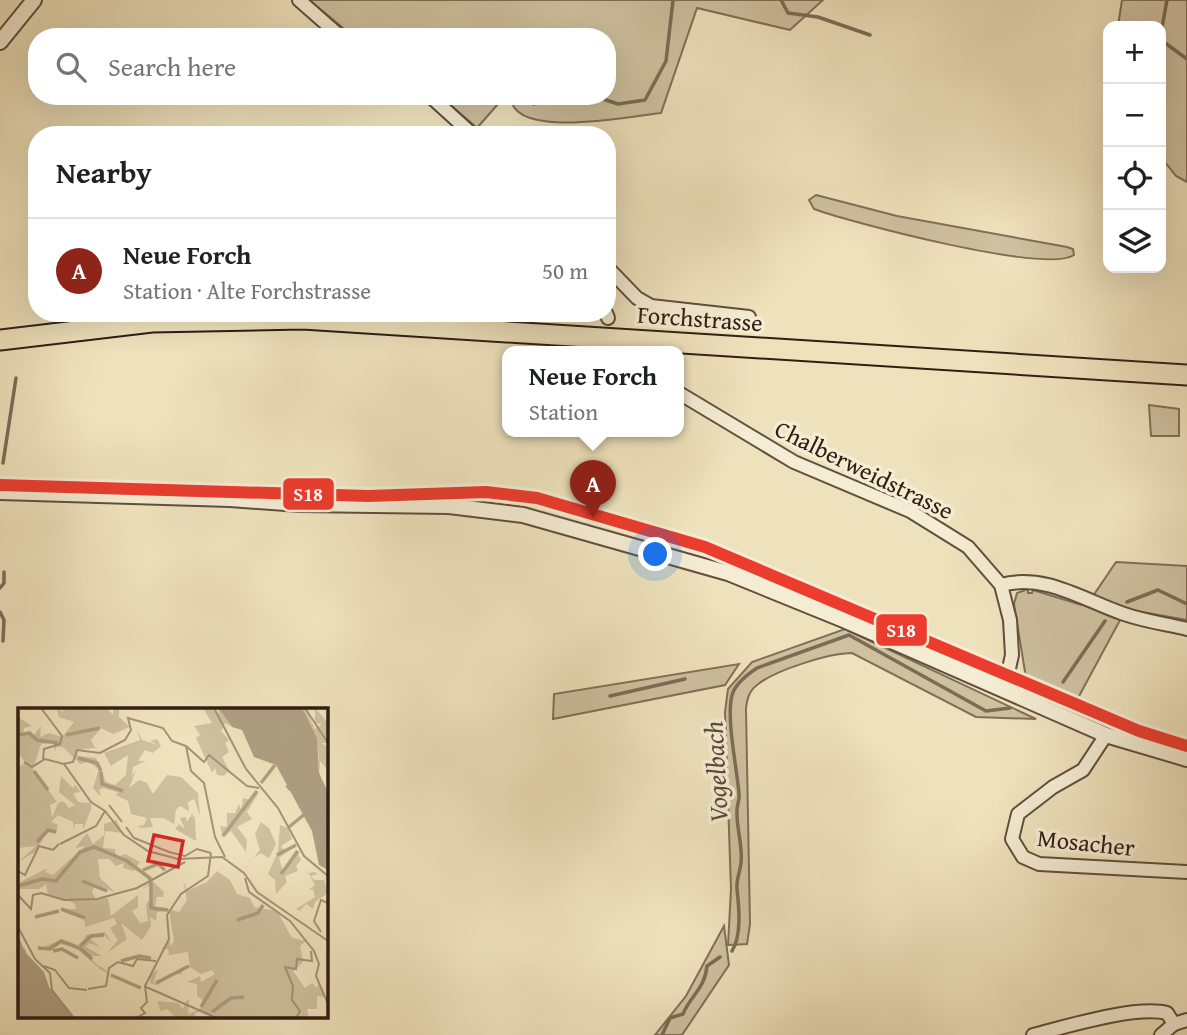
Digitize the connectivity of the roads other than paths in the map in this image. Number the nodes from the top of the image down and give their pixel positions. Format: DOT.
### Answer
graph roads {
  1 [pos="34,0"];
  2 [pos="299,0"];
  3 [pos="331,28"];
  4 [pos="0,42"];
  5 [pos="440,105"];
  6 [pos="463,126"];
  7 [pos="616,276"];
  8 [pos="749,317"];
  9 [pos="74,322"];
  10 [pos="152,322"];
  11 [pos="350,322"];
  12 [pos="477,322"];
  13 [pos="0,333"];
  14 [pos="0,340"];
  15 [pos="1187,368"];
  16 [pos="1187,375"];
  17 [pos="684,396"];
  18 [pos="0,492"];
  19 [pos="1000,585"];
  20 [pos="1187,628"];
  21 [pos="1004,691"];
  22 [pos="1106,735"];
  23 [pos="1187,759"];
  24 [pos="1187,872"];
  25 [pos="1187,1020"];
  26 [pos="1174,1024"];
  27 [pos="1033,1035"];
  28 [pos="1161,1035"];
  1 -- 4 [label="street"];
  2 -- 3 [label="street"];
  5 -- 6 [label="street"];
  7 -- 8 [label="street"];
  9 -- 13 [label="highway"];
  10 -- 14 [label="highway, Forchstrasse"];
  11 -- 16 [label="highway, Forchstrasse"];
  12 -- 15 [label="highway, Forchstrasse"];
  17 -- 19 [label="street, Chalberweidstrasse"];
  18 -- 21 [label="street"];
  19 -- 20 [label="street"];
  19 -- 21 [label="street, Chalberweidstrasse"];
  21 -- 22 [label="street"];
  22 -- 23 [label="street"];
  22 -- 24 [label="street, Mosacher"];
  25 -- 26 [label="street"];
  26 -- 27 [label="street"];
  26 -- 28 [label="street"];
}
